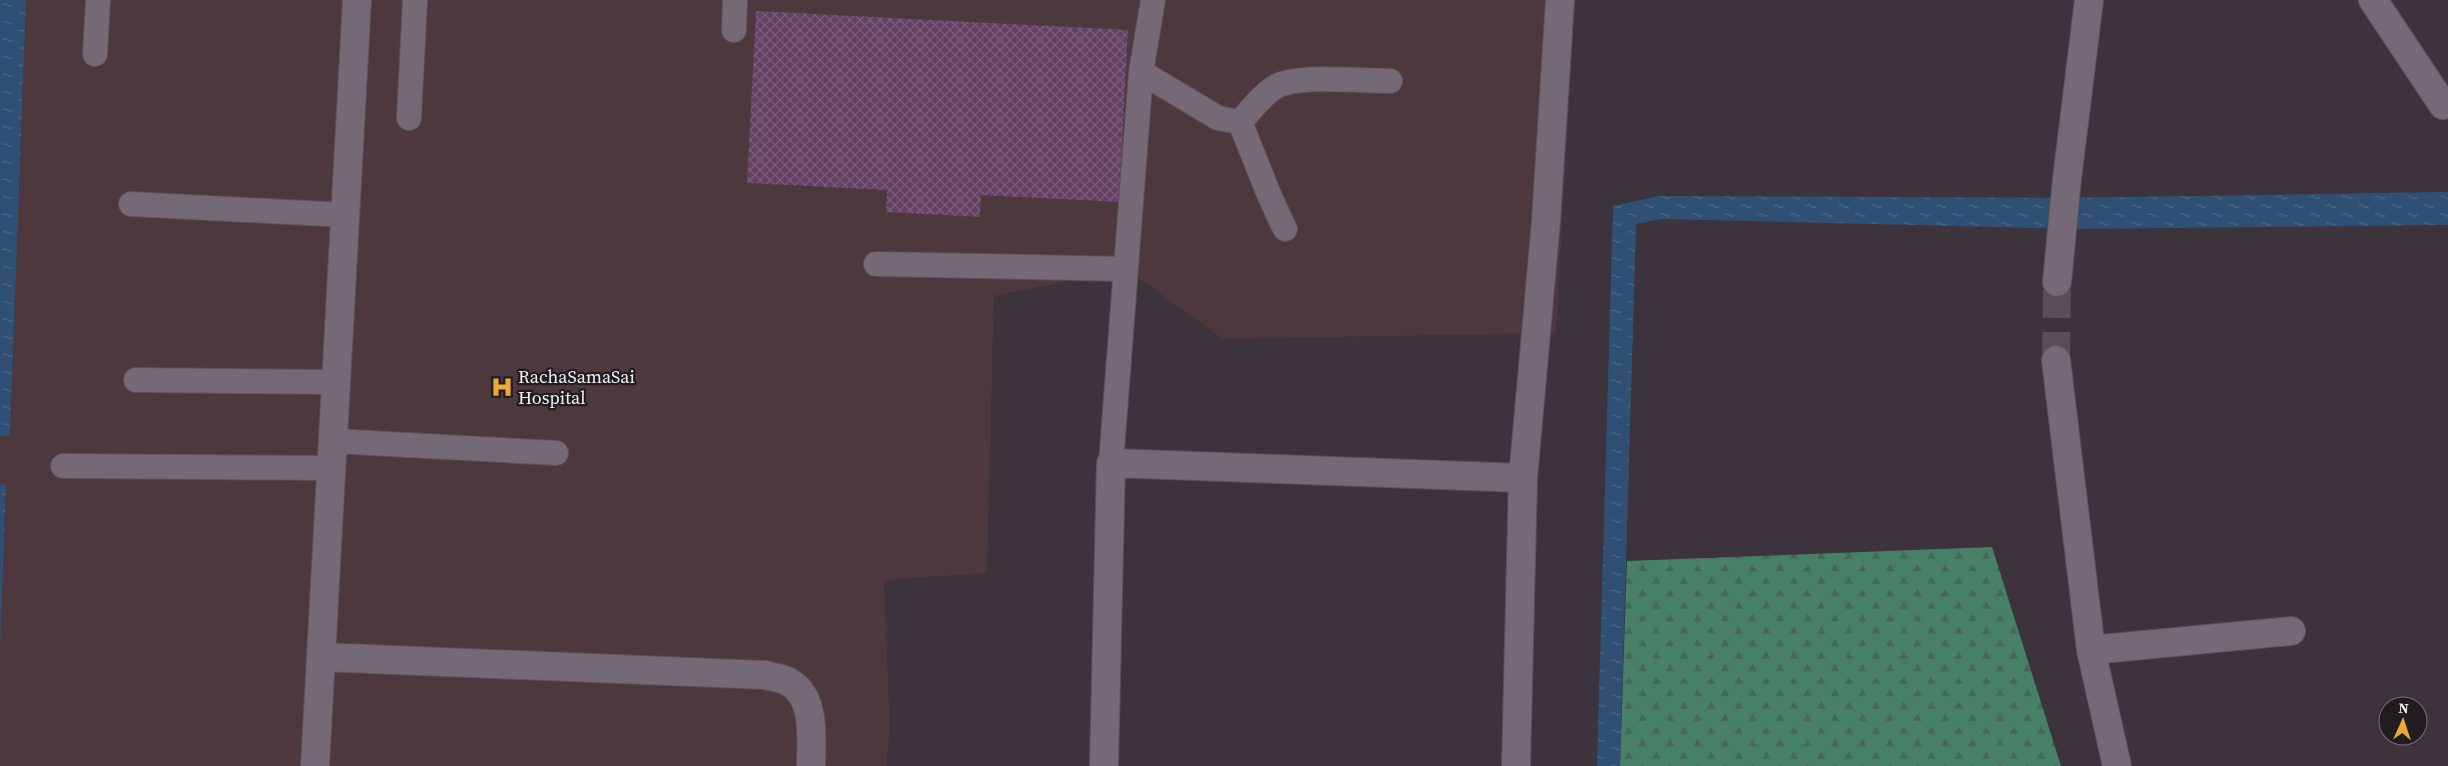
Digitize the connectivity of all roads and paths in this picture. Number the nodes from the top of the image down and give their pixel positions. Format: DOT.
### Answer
graph roads {
  1 [pos="98,0"];
  2 [pos="357,0"];
  3 [pos="415,0"];
  4 [pos="735,0"];
  5 [pos="1154,0"];
  6 [pos="1560,0"];
  7 [pos="2089,0"];
  8 [pos="2373,0"];
  9 [pos="734,30"];
  10 [pos="95,54"];
  11 [pos="1141,72"];
  12 [pos="1390,81"];
  13 [pos="2443,105"];
  14 [pos="409,118"];
  15 [pos="1240,122"];
  16 [pos="131,204"];
  17 [pos="345,214"];
  18 [pos="1285,229"];
  19 [pos="876,264"];
  20 [pos="1126,269"];
  21 [pos="2058,282"];
  22 [pos="2056,360"];
  23 [pos="136,380"];
  24 [pos="336,382"];
  25 [pos="333,441"];
  26 [pos="556,453"];
  27 [pos="1111,463"];
  28 [pos="62,466"];
  29 [pos="331,468"];
  30 [pos="1523,478"];
  31 [pos="2291,631"];
  32 [pos="2091,650"];
  33 [pos="321,658"];
  34 [pos="315,766"];
  35 [pos="811,766"];
  36 [pos="1104,766"];
  37 [pos="1516,766"];
  38 [pos="2117,766"];
  1 -- 10 [label="lane"];
  2 -- 17 [label="street"];
  3 -- 14 [label="lane"];
  4 -- 9 [label="lane"];
  5 -- 11 [label="lane"];
  6 -- 30 [label="street"];
  7 -- 21 [label="street"];
  8 -- 13 [label="street"];
  11 -- 15 [label="lane"];
  11 -- 20 [label="lane"];
  12 -- 15 [label="lane"];
  15 -- 18 [label="lane"];
  16 -- 17 [label="lane"];
  17 -- 24 [label="street"];
  19 -- 20 [label="lane"];
  20 -- 27 [label="lane"];
  22 -- 32 [label="street"];
  23 -- 24 [label="lane"];
  24 -- 25 [label="street"];
  25 -- 26 [label="lane"];
  25 -- 29 [label="street"];
  27 -- 30 [label="street"];
  27 -- 36 [label="street"];
  28 -- 29 [label="lane"];
  29 -- 33 [label="street"];
  30 -- 37 [label="street"];
  31 -- 32 [label="street"];
  32 -- 38 [label="street"];
  33 -- 34 [label="street"];
  33 -- 35 [label="street"];
}
